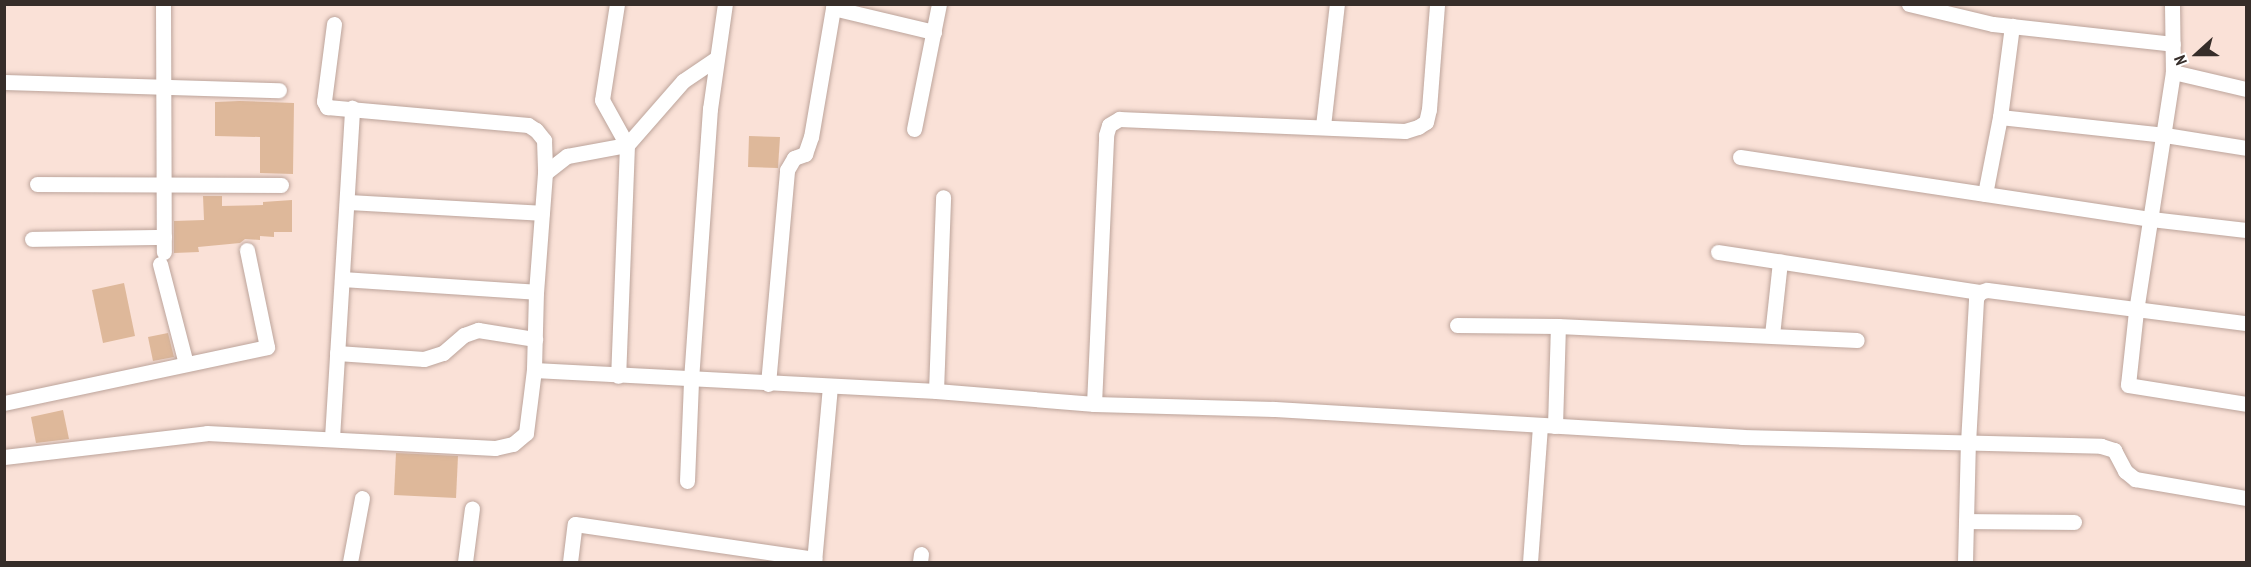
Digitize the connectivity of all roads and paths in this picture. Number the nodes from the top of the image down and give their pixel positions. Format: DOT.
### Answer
graph roads {
  1 [pos="163,4"];
  2 [pos="617,4"];
  3 [pos="725,4"];
  4 [pos="939,4"];
  5 [pos="1337,4"];
  6 [pos="1437,4"];
  7 [pos="1909,4"];
  8 [pos="2172,4"];
  9 [pos="828,6"];
  10 [pos="334,24"];
  11 [pos="2012,26"];
  12 [pos="934,32"];
  13 [pos="2174,44"];
  14 [pos="717,58"];
  15 [pos="2173,72"];
  16 [pos="4,82"];
  17 [pos="164,87"];
  18 [pos="2247,89"];
  19 [pos="279,90"];
  20 [pos="352,108"];
  21 [pos="2000,117"];
  22 [pos="1323,126"];
  23 [pos="914,129"];
  24 [pos="2165,135"];
  25 [pos="627,145"];
  26 [pos="2247,148"];
  27 [pos="1740,157"];
  28 [pos="545,173"];
  29 [pos="38,183"];
  30 [pos="281,185"];
  31 [pos="165,186"];
  32 [pos="1985,194"];
  33 [pos="943,197"];
  34 [pos="347,202"];
  35 [pos="542,213"];
  36 [pos="2151,219"];
  37 [pos="2247,230"];
  38 [pos="33,239"];
  39 [pos="247,250"];
  40 [pos="162,251"];
  41 [pos="1718,252"];
  42 [pos="1780,261"];
  43 [pos="342,279"];
  44 [pos="536,292"];
  45 [pos="1980,292"];
  46 [pos="2136,311"];
  47 [pos="2247,323"];
  48 [pos="1457,325"];
  49 [pos="1558,326"];
  50 [pos="1772,335"];
  51 [pos="535,339"];
  52 [pos="1857,340"];
  53 [pos="337,353"];
  54 [pos="186,364"];
  55 [pos="534,370"];
  56 [pos="618,376"];
  57 [pos="691,380"];
  58 [pos="768,384"];
  59 [pos="830,387"];
  60 [pos="936,392"];
  61 [pos="4,403"];
  62 [pos="1094,404"];
  63 [pos="2247,404"];
  64 [pos="1548,426"];
  65 [pos="332,438"];
  66 [pos="1968,443"];
  67 [pos="4,457"];
  68 [pos="687,481"];
  69 [pos="362,498"];
  70 [pos="2247,498"];
  71 [pos="472,508"];
  72 [pos="1966,521"];
  73 [pos="2074,522"];
  74 [pos="814,561"];
  75 [pos="350,562"];
  76 [pos="465,562"];
  77 [pos="570,562"];
  78 [pos="1530,562"];
  79 [pos="1965,562"];
  1 -- 17 [label="street"];
  2 -- 25 [label="street"];
  3 -- 14 [label="street"];
  4 -- 12 [label="street"];
  5 -- 22 [label="street"];
  6 -- 22 [label="street"];
  7 -- 11 [label="street"];
  8 -- 13 [label="street"];
  9 -- 12 [label="street"];
  9 -- 58 [label="street"];
  10 -- 20 [label="street"];
  11 -- 13 [label="street"];
  11 -- 21 [label="street"];
  12 -- 23 [label="street"];
  13 -- 15 [label="street"];
  14 -- 25 [label="street"];
  14 -- 57 [label="street"];
  15 -- 18 [label="street"];
  15 -- 24 [label="street"];
  16 -- 17 [label="street"];
  17 -- 19 [label="street"];
  17 -- 31 [label="street"];
  20 -- 28 [label="street"];
  20 -- 34 [label="street"];
  21 -- 24 [label="street"];
  21 -- 32 [label="street"];
  22 -- 62 [label="street"];
  24 -- 26 [label="street"];
  24 -- 36 [label="street"];
  25 -- 28 [label="street"];
  25 -- 56 [label="street"];
  27 -- 32 [label="street"];
  28 -- 35 [label="street"];
  29 -- 31 [label="street"];
  30 -- 31 [label="street"];
  31 -- 40 [label="street"];
  32 -- 36 [label="street"];
  33 -- 60 [label="street"];
  34 -- 35 [label="street"];
  34 -- 43 [label="street"];
  35 -- 44 [label="street"];
  36 -- 37 [label="street"];
  36 -- 46 [label="street"];
  38 -- 40 [label="street"];
  39 -- 54 [label="street"];
  40 -- 54 [label="street"];
  41 -- 42 [label="street"];
  42 -- 45 [label="street"];
  42 -- 50 [label="street"];
  43 -- 44 [label="street"];
  43 -- 53 [label="street"];
  44 -- 51 [label="street"];
  45 -- 46 [label="street"];
  45 -- 66 [label="street"];
  46 -- 47 [label="street"];
  46 -- 63 [label="street"];
  48 -- 49 [label="street"];
  49 -- 50 [label="street"];
  49 -- 64 [label="street"];
  50 -- 52 [label="street"];
  51 -- 53 [label="street"];
  51 -- 55 [label="street"];
  53 -- 65 [label="street"];
  54 -- 61 [label="street"];
  55 -- 56 [label="street"];
  55 -- 65 [label="street"];
  56 -- 57 [label="street"];
  57 -- 58 [label="street"];
  57 -- 68 [label="street"];
  58 -- 59 [label="street"];
  59 -- 60 [label="street"];
  59 -- 74 [label="street"];
  60 -- 62 [label="street"];
  62 -- 64 [label="street"];
  64 -- 66 [label="street"];
  64 -- 78 [label="street"];
  65 -- 67 [label="street"];
  66 -- 70 [label="street"];
  66 -- 72 [label="street"];
  69 -- 75 [label="street"];
  71 -- 76 [label="street"];
  72 -- 73 [label="street"];
  72 -- 79 [label="street"];
  74 -- 77 [label="street"];
}
